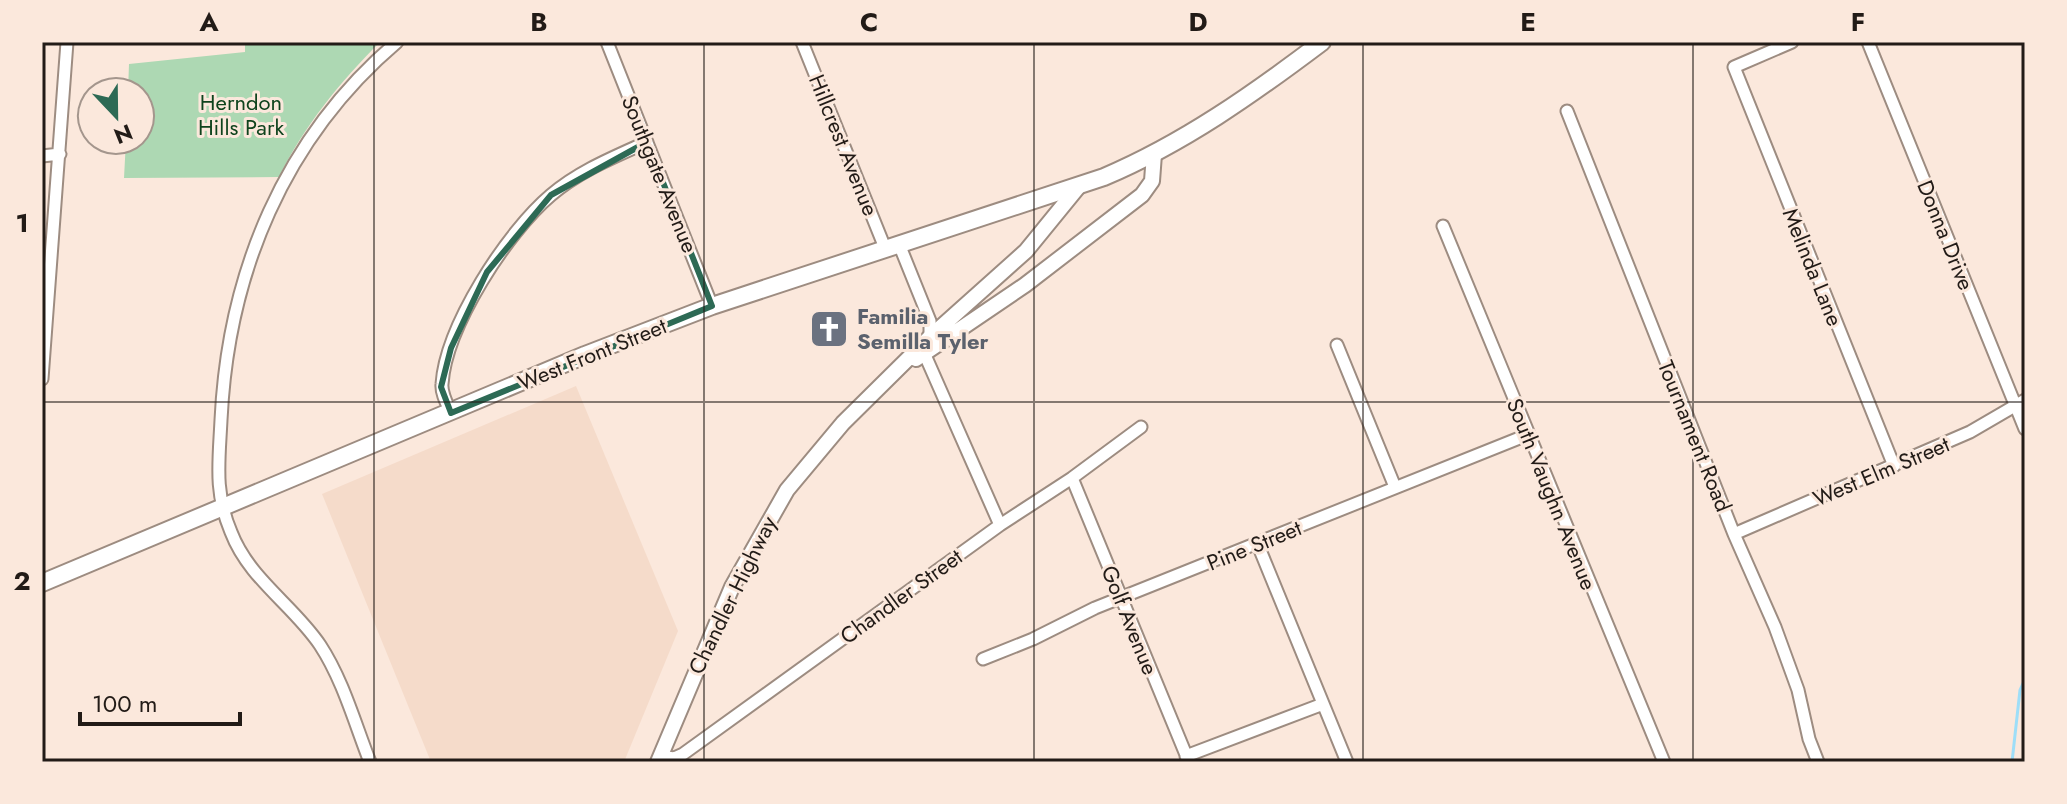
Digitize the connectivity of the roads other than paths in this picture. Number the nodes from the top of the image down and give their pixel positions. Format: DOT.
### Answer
graph roads {
  1 [pos="67,42"];
  2 [pos="397,42"];
  3 [pos="607,42"];
  4 [pos="802,42"];
  5 [pos="1322,42"];
  6 [pos="1792,42"];
  7 [pos="1868,42"];
  8 [pos="1567,111"];
  9 [pos="647,142"];
  10 [pos="60,154"];
  11 [pos="1154,154"];
  12 [pos="42,156"];
  13 [pos="1079,186"];
  14 [pos="1443,226"];
  15 [pos="892,246"];
  16 [pos="712,306"];
  17 [pos="926,345"];
  18 [pos="1337,345"];
  19 [pos="42,379"];
  20 [pos="2020,403"];
  21 [pos="451,413"];
  22 [pos="1141,427"];
  23 [pos="2025,429"];
  24 [pos="1527,435"];
  25 [pos="1894,466"];
  26 [pos="1072,478"];
  27 [pos="1395,487"];
  28 [pos="222,508"];
  29 [pos="1000,525"];
  30 [pos="1734,534"];
  31 [pos="1258,545"];
  32 [pos="42,583"];
  33 [pos="1121,597"];
  34 [pos="983,659"];
  35 [pos="1323,704"];
  36 [pos="659,759"];
  37 [pos="1188,759"];
  38 [pos="370,762"];
  39 [pos="1347,762"];
  40 [pos="1664,762"];
  41 [pos="1818,762"];
  1 -- 10 [label="street"];
  2 -- 28 [label="street"];
  3 -- 9 [label="street, Southgate Avenue"];
  4 -- 15 [label="street, Hillcrest Avenue"];
  5 -- 11 [label="main road"];
  6 -- 25 [label="street, Melinda Lane"];
  7 -- 20 [label="street, Donna Drive"];
  8 -- 30 [label="street, Tournament Road"];
  9 -- 16 [label="street, Southgate Avenue"];
  9 -- 21 [label="street"];
  10 -- 12 [label="street"];
  10 -- 19 [label="street"];
  11 -- 13 [label="main road, West Front Street"];
  11 -- 17 [label="street, Chandler Highway"];
  13 -- 15 [label="main road, West Front Street"];
  13 -- 17 [label="street, Chandler Highway"];
  14 -- 24 [label="street, South Vaughn Avenue"];
  15 -- 16 [label="main road, West Front Street"];
  15 -- 17 [label="street, Hillcrest Avenue"];
  16 -- 21 [label="main road, West Front Street"];
  17 -- 29 [label="street, Hillcrest Avenue"];
  17 -- 36 [label="street, Chandler Highway"];
  18 -- 27 [label="street"];
  20 -- 23 [label="street, Donna Drive"];
  20 -- 25 [label="street, West Elm Street"];
  21 -- 28 [label="main road, West Front Street"];
  22 -- 26 [label="street, Chandler Street"];
  24 -- 27 [label="street, Pine Street"];
  24 -- 40 [label="street, South Vaughn Avenue"];
  25 -- 30 [label="street, West Elm Street"];
  26 -- 29 [label="street, Chandler Street"];
  26 -- 33 [label="street, Golf Avenue"];
  27 -- 31 [label="street, Pine Street"];
  28 -- 32 [label="main road, West Front Street"];
  28 -- 38 [label="street"];
  29 -- 36 [label="street, Chandler Street"];
  30 -- 41 [label="street, Tournament Road"];
  31 -- 33 [label="street, Pine Street"];
  31 -- 35 [label="street"];
  33 -- 34 [label="street, Pine Street"];
  33 -- 37 [label="street, Golf Avenue"];
  35 -- 37 [label="street"];
  35 -- 39 [label="street"];
}
